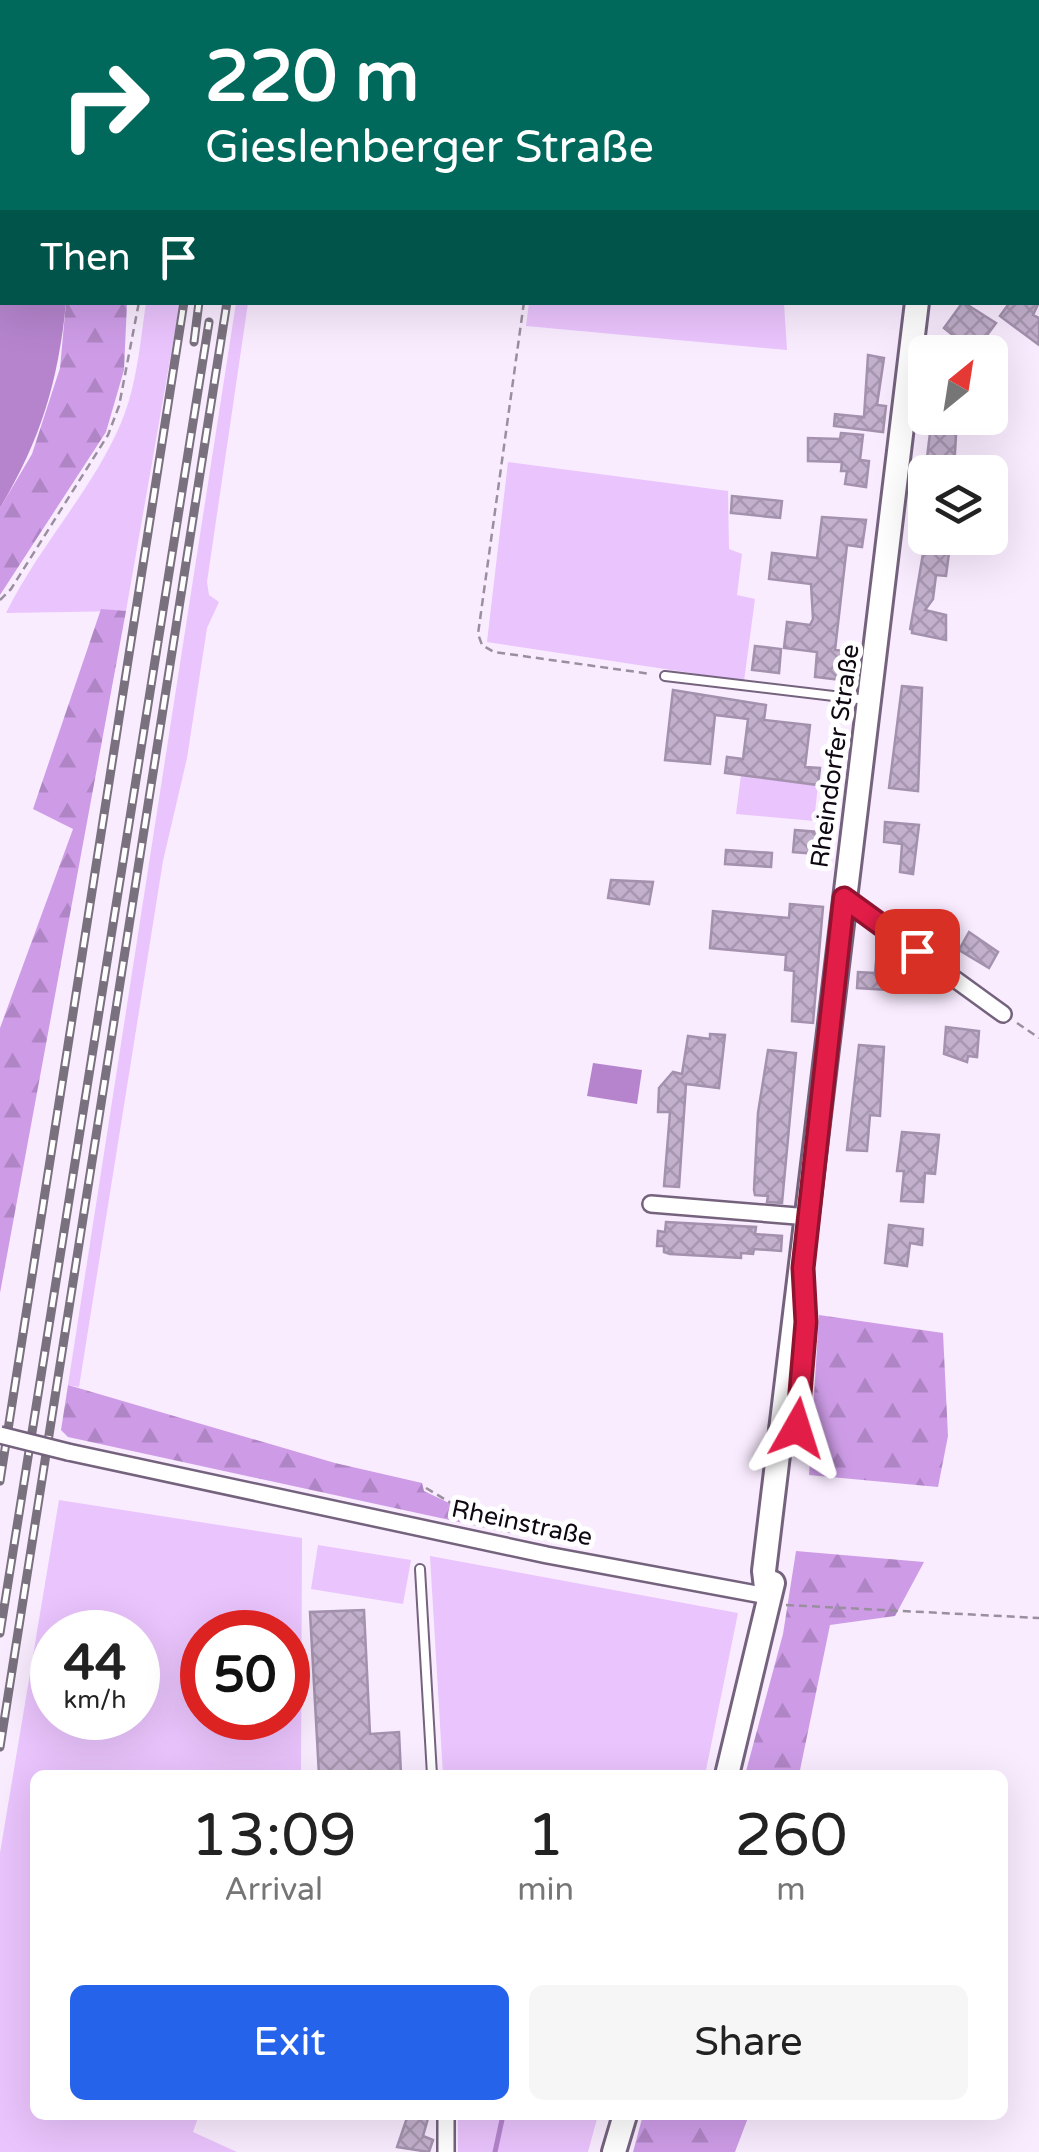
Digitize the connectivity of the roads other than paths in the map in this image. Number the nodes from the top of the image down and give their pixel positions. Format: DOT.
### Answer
graph roads {
  1 [pos="916,305"];
  2 [pos="665,676"];
  3 [pos="872,701"];
  4 [pos="844,898"];
  5 [pos="1003,1014"];
  6 [pos="652,1204"];
  7 [pos="808,1217"];
  8 [pos="0,1435"];
  9 [pos="420,1569"];
  10 [pos="767,1596"];
  11 [pos="432,1770"];
  12 [pos="728,1770"];
  13 [pos="446,2120"];
  14 [pos="624,2120"];
  15 [pos="446,2152"];
  16 [pos="614,2152"];
  1 -- 3 [label="main road, Rheindorfer Straße"];
  2 -- 3 [label="lane"];
  3 -- 4 [label="main road, Rheindorfer Straße"];
  4 -- 5 [label="street"];
  4 -- 7 [label="main road, Rheindorfer Straße"];
  6 -- 7 [label="street"];
  7 -- 10 [label="main road, Rheindorfer Straße"];
  8 -- 10 [label="street, Rheinstraße, bridge"];
  9 -- 11 [label="lane"];
  10 -- 12 [label="main road, Rheindorfer Straße"];
  13 -- 15 [label="street"];
  14 -- 16 [label="main road"];
}
